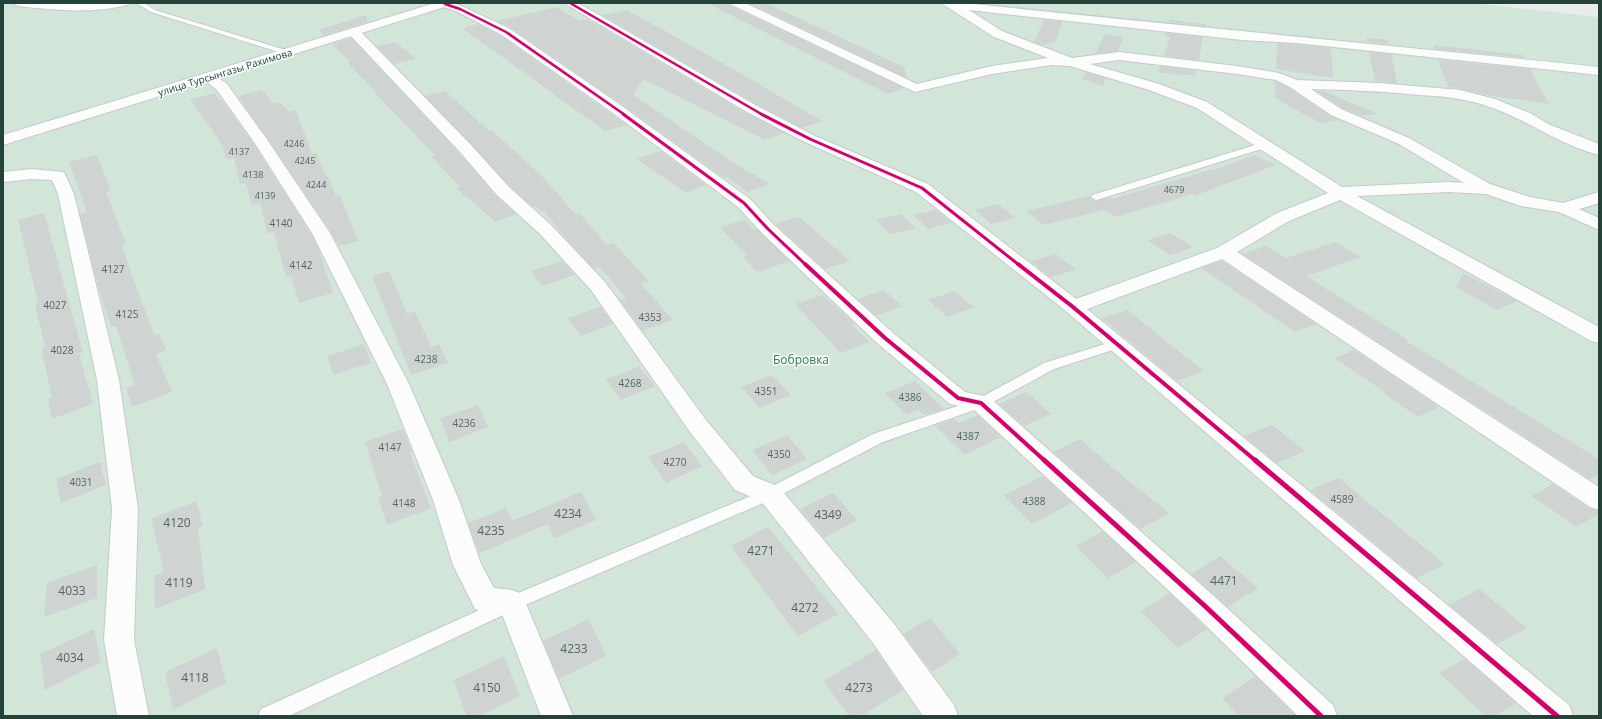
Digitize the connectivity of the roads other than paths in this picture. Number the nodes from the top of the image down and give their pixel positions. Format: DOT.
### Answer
graph roads {
  1 [pos="18,3"];
  2 [pos="123,3"];
  3 [pos="139,3"];
  4 [pos="446,3"];
  5 [pos="570,3"];
  6 [pos="736,3"];
  7 [pos="949,4"];
  8 [pos="354,32"];
  9 [pos="288,52"];
  10 [pos="1071,62"];
  11 [pos="1599,71"];
  12 [pos="208,77"];
  13 [pos="1295,84"];
  14 [pos="3,140"];
  15 [pos="1265,146"];
  16 [pos="1599,150"];
  17 [pos="3,177"];
  18 [pos="1488,189"];
  19 [pos="1341,194"];
  20 [pos="1096,197"];
  21 [pos="1599,197"];
  22 [pos="1564,208"];
  23 [pos="1599,226"];
  24 [pos="1224,252"];
  25 [pos="1073,307"];
  26 [pos="1599,336"];
  27 [pos="1118,344"];
  28 [pos="981,404"];
  29 [pos="770,494"];
  30 [pos="1599,500"];
  31 [pos="512,603"];
  32 [pos="133,716"];
  33 [pos="268,716"];
  34 [pos="557,716"];
  35 [pos="942,716"];
  36 [pos="1321,716"];
  37 [pos="1557,716"];
  1 -- 2 [label="street"];
  3 -- 9 [label="lane"];
  4 -- 8 [label="street, улица Турсынгазы Рахимова"];
  4 -- 28 [label="street"];
  5 -- 25 [label="street"];
  6 -- 10 [label="street"];
  7 -- 10 [label="street"];
  7 -- 11 [label="street"];
  8 -- 9 [label="street, улица Турсынгазы Рахимова"];
  8 -- 29 [label="street"];
  9 -- 12 [label="street, улица Турсынгазы Рахимова"];
  10 -- 13 [label="street"];
  10 -- 15 [label="street"];
  12 -- 14 [label="street, улица Турсынгазы Рахимова"];
  12 -- 31 [label="street"];
  13 -- 16 [label="street"];
  13 -- 18 [label="street"];
  15 -- 19 [label="street"];
  15 -- 20 [label="lane"];
  17 -- 32 [label="street"];
  18 -- 19 [label="street"];
  18 -- 22 [label="street"];
  19 -- 24 [label="street"];
  19 -- 26 [label="street"];
  21 -- 22 [label="street"];
  22 -- 23 [label="street"];
  24 -- 25 [label="street"];
  24 -- 30 [label="street"];
  25 -- 27 [label="street"];
  27 -- 28 [label="lane"];
  27 -- 37 [label="street"];
  28 -- 29 [label="lane"];
  28 -- 36 [label="street"];
  29 -- 31 [label="lane"];
  29 -- 35 [label="street"];
  31 -- 33 [label="lane"];
  31 -- 34 [label="street"];
}
